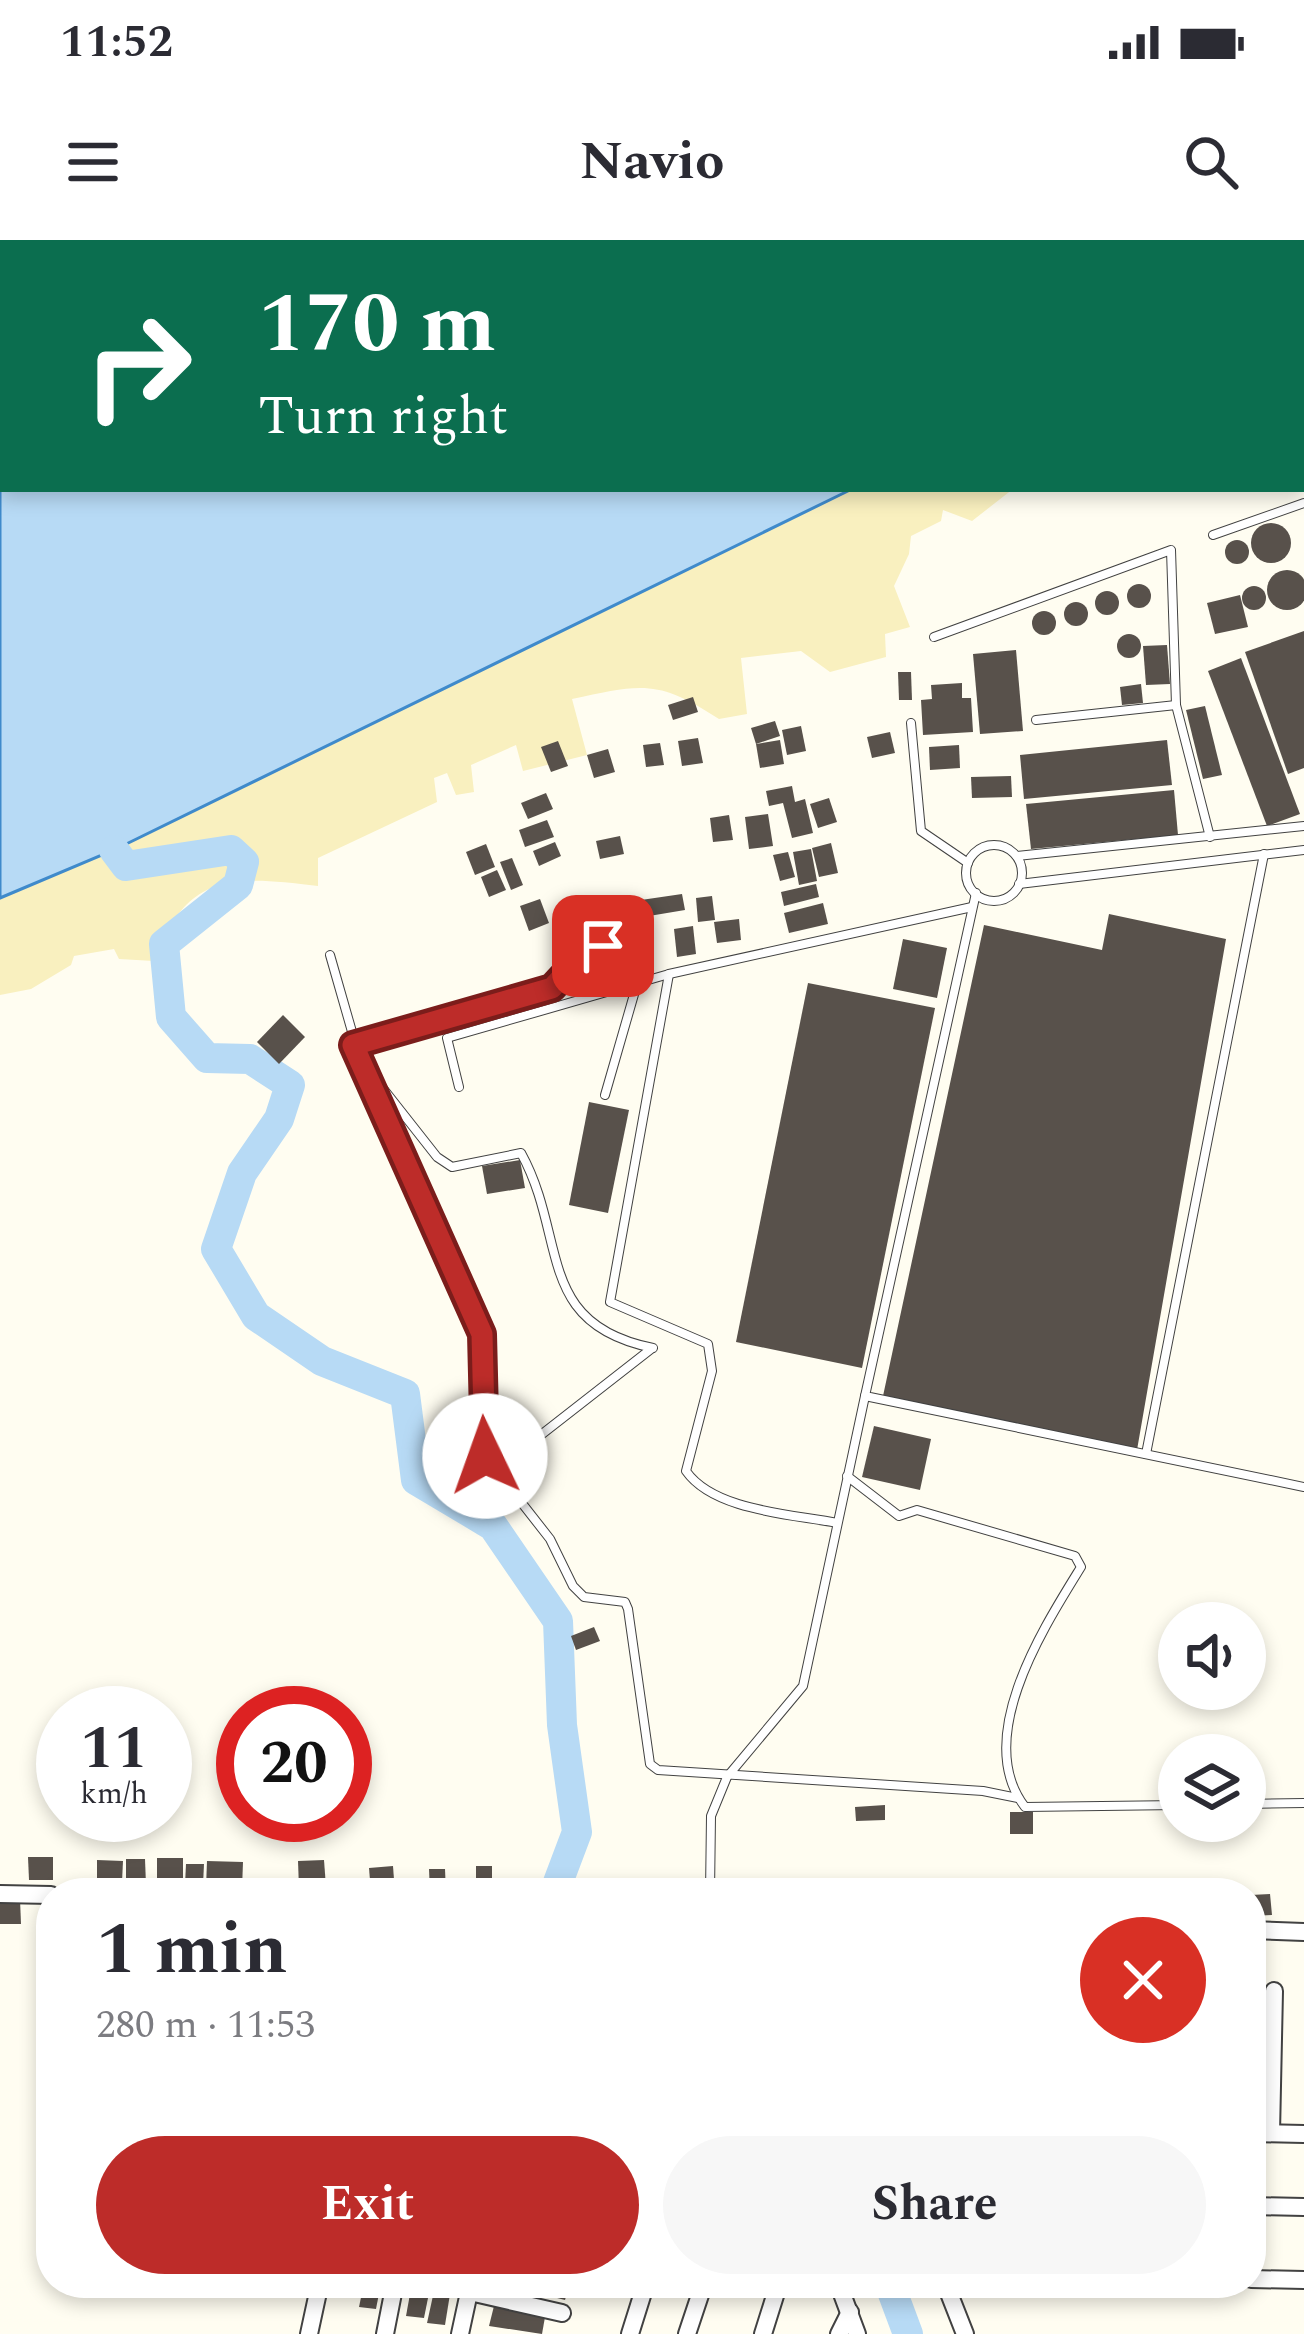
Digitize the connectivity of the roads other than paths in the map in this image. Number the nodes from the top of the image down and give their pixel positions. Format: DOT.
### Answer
graph roads {
  1 [pos="1304,503"];
  2 [pos="1214,535"];
  3 [pos="934,637"];
  4 [pos="1175,705"];
  5 [pos="1036,720"];
  6 [pos="911,722"];
  7 [pos="1304,826"];
  8 [pos="1210,837"];
  9 [pos="1304,850"];
  10 [pos="1264,854"];
  11 [pos="1017,856"];
  12 [pos="968,863"];
  13 [pos="1019,884"];
  14 [pos="976,893"];
  15 [pos="973,907"];
  16 [pos="603,946"];
  17 [pos="330,955"];
  18 [pos="669,974"];
  19 [pos="638,983"];
  20 [pos="353,1045"];
  21 [pos="358,1057"];
  22 [pos="459,1088"];
  23 [pos="605,1095"];
  24 [pos="865,1396"];
  25 [pos="1146,1454"];
  26 [pos="496,1470"];
  27 [pos="847,1476"];
  28 [pos="1304,1487"];
  29 [pos="837,1523"];
  30 [pos="727,1777"];
  31 [pos="1018,1798"];
  32 [pos="1304,1802"];
  33 [pos="1266,1803"];
  34 [pos="1158,1806"];
  35 [pos="710,1878"];
  36 [pos="0,1894"];
  37 [pos="36,1895"];
  38 [pos="1266,1931"];
  39 [pos="1304,1932"];
  40 [pos="1274,1991"];
  41 [pos="1266,2134"];
  42 [pos="1271,2134"];
  43 [pos="1304,2134"];
  44 [pos="1266,2206"];
  45 [pos="1304,2207"];
  46 [pos="1266,2279"];
  47 [pos="1304,2280"];
  48 [pos="317,2298"];
  49 [pos="392,2298"];
  50 [pos="468,2298"];
  51 [pos="507,2298"];
  52 [pos="641,2298"];
  53 [pos="699,2298"];
  54 [pos="774,2298"];
  55 [pos="844,2298"];
  56 [pos="951,2298"];
  57 [pos="850,2312"];
  58 [pos="562,2313"];
  59 [pos="309,2334"];
  60 [pos="385,2334"];
  61 [pos="460,2334"];
  62 [pos="630,2334"];
  63 [pos="687,2334"];
  64 [pos="763,2334"];
  65 [pos="839,2334"];
  66 [pos="857,2334"];
  67 [pos="965,2334"];
  1 -- 2 [label="lane"];
  3 -- 4 [label="lane"];
  4 -- 5 [label="lane"];
  4 -- 8 [label="lane"];
  6 -- 12 [label="lane"];
  7 -- 8 [label="lane"];
  8 -- 11 [label="lane"];
  9 -- 10 [label="lane"];
  10 -- 13 [label="lane"];
  10 -- 25 [label="lane"];
  11 -- 12 [label="lane"];
  11 -- 13 [label="lane"];
  12 -- 14 [label="lane"];
  13 -- 14 [label="lane"];
  14 -- 15 [label="lane"];
  15 -- 18 [label="lane"];
  15 -- 24 [label="lane"];
  16 -- 20 [label="lane"];
  17 -- 20 [label="lane"];
  18 -- 19 [label="lane"];
  18 -- 29 [label="lane"];
  19 -- 22 [label="lane"];
  19 -- 23 [label="lane"];
  20 -- 21 [label="lane"];
  21 -- 26 [label="lane"];
  21 -- 26 [label="lane"];
  24 -- 25 [label="lane"];
  24 -- 27 [label="lane"];
  25 -- 28 [label="lane"];
  26 -- 30 [label="lane"];
  27 -- 29 [label="lane"];
  27 -- 31 [label="lane"];
  29 -- 30 [label="lane"];
  30 -- 31 [label="lane"];
  30 -- 35 [label="lane"];
  31 -- 34 [label="lane"];
  32 -- 33 [label="lane"];
  36 -- 37 [label="street"];
  38 -- 39 [label="street"];
  40 -- 42 [label="street"];
  41 -- 42 [label="street"];
  42 -- 43 [label="street"];
  44 -- 45 [label="street"];
  46 -- 47 [label="street"];
  48 -- 59 [label="street"];
  49 -- 60 [label="street"];
  50 -- 61 [label="street"];
  51 -- 58 [label="street"];
  52 -- 62 [label="street"];
  53 -- 63 [label="street"];
  54 -- 64 [label="street"];
  55 -- 57 [label="street"];
  56 -- 67 [label="street"];
  57 -- 65 [label="street"];
  57 -- 66 [label="street"];
}
